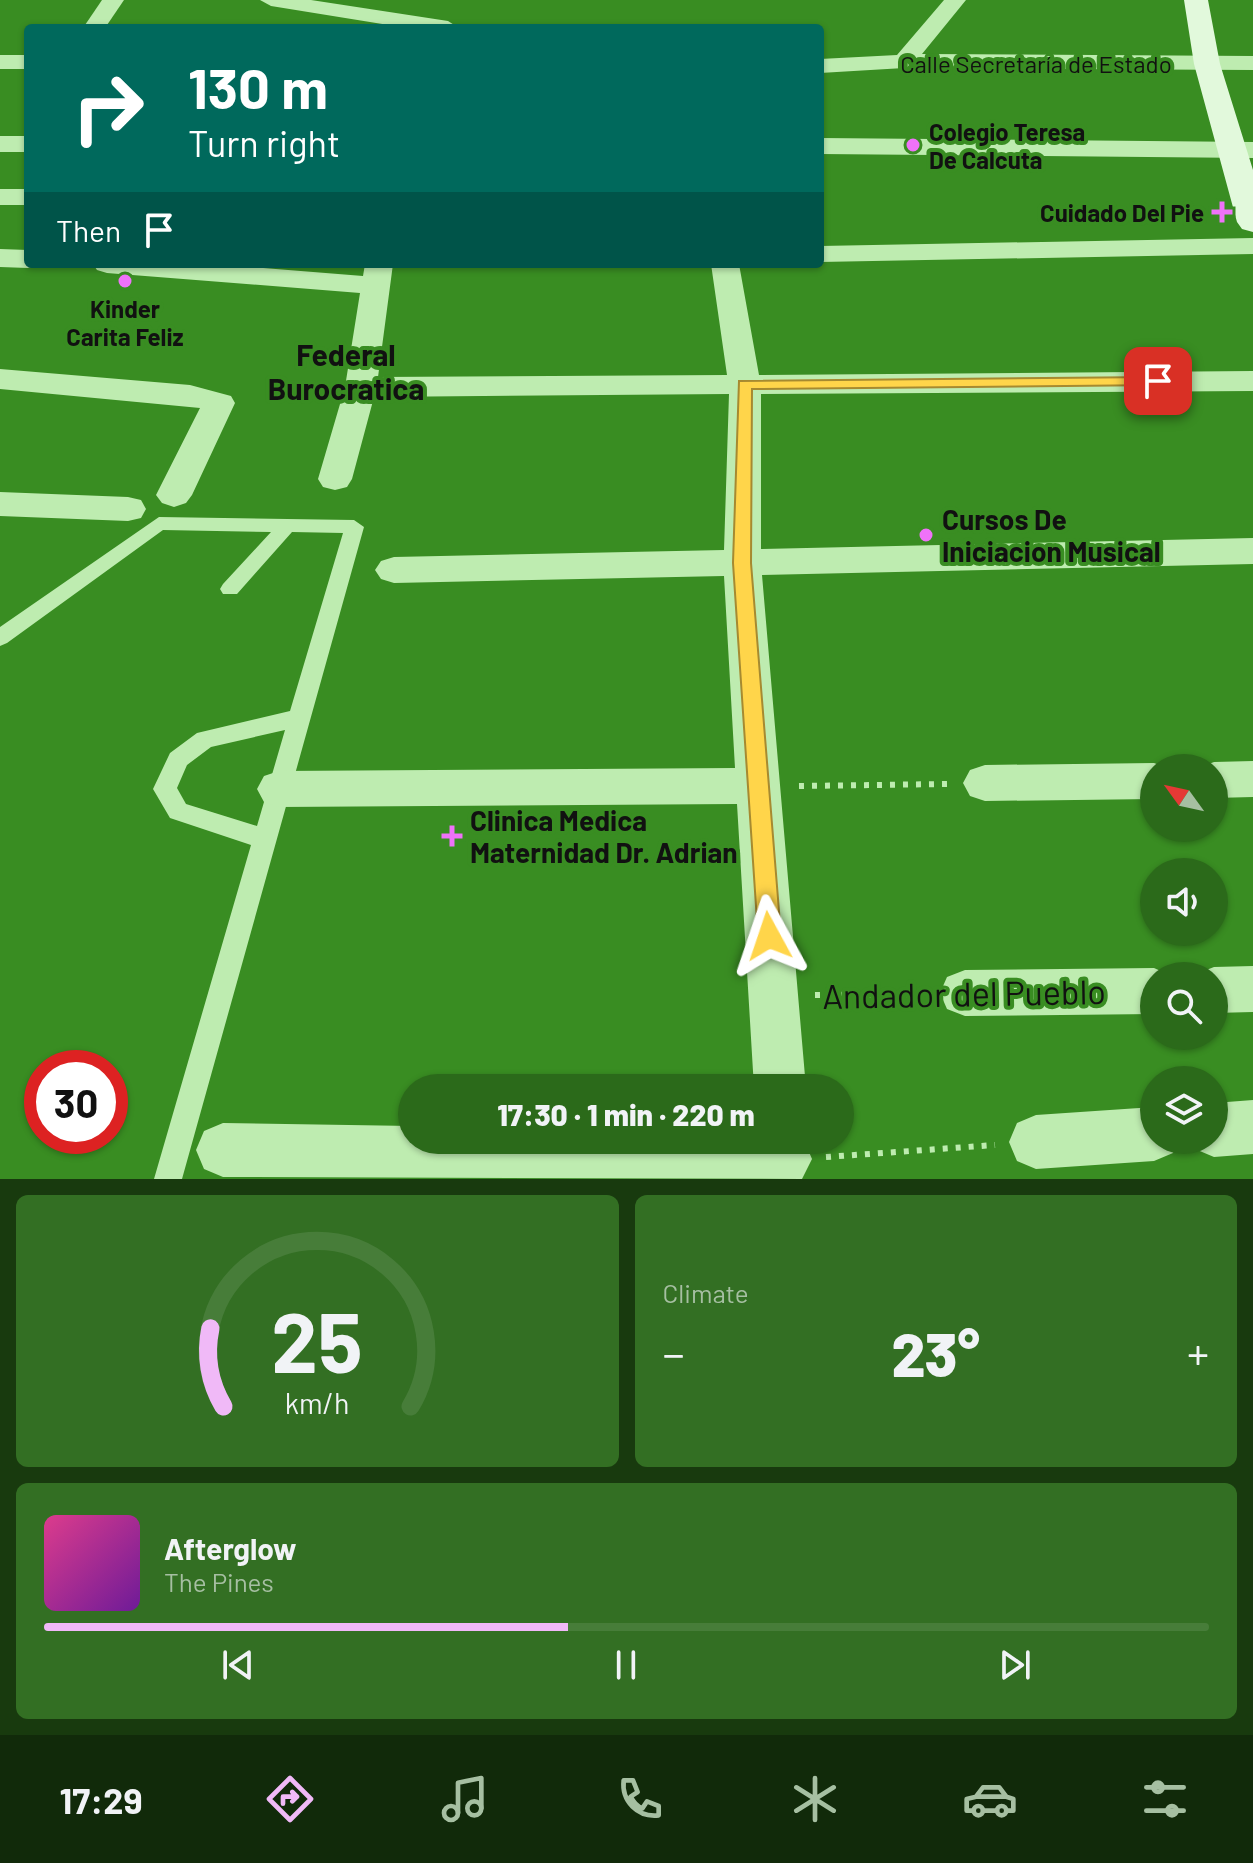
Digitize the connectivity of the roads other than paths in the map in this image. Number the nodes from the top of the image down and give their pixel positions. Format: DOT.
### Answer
graph roads {
  1 [pos="113,0"];
  2 [pos="271,0"];
  3 [pos="955,0"];
  4 [pos="1196,0"];
  5 [pos="97,24"];
  6 [pos="423,24"];
  7 [pos="904,61"];
  8 [pos="0,62"];
  9 [pos="24,62"];
  10 [pos="1253,63"];
  11 [pos="1207,64"];
  12 [pos="824,67"];
  13 [pos="0,144"];
  14 [pos="24,144"];
  15 [pos="824,146"];
  16 [pos="1242,150"];
  17 [pos="0,197"];
  18 [pos="24,197"];
  19 [pos="1253,222"];
  20 [pos="1253,246"];
  21 [pos="824,254"];
  22 [pos="0,258"];
  23 [pos="24,259"];
  24 [pos="205,268"];
  25 [pos="726,268"];
  26 [pos="377,275"];
  27 [pos="0,379"];
  28 [pos="1253,381"];
  29 [pos="745,385"];
  30 [pos="361,387"];
  31 [pos="335,479"];
  32 [pos="0,504"];
  33 [pos="153,509"];
  34 [pos="287,526"];
  35 [pos="1253,551"];
  36 [pos="742,563"];
  37 [pos="394,570"];
  38 [pos="230,589"];
  39 [pos="0,638"];
  40 [pos="300,718"];
  41 [pos="1253,779"];
  42 [pos="1228,780"];
  43 [pos="1140,781"];
  44 [pos="985,783"];
  45 [pos="758,786"];
  46 [pos="279,789"];
  47 [pos="265,839"];
  48 [pos="1253,989"];
  49 [pos="1228,990"];
  50 [pos="1140,991"];
  51 [pos="965,993"];
  52 [pos="779,1074"];
  53 [pos="1253,1127"];
  54 [pos="1228,1129"];
  55 [pos="1140,1135"];
  56 [pos="1036,1142"];
  57 [pos="223,1150"];
  58 [pos="785,1159"];
  59 [pos="168,1179"];
  1 -- 5 [label="street"];
  2 -- 6 [label="street"];
  3 -- 7 [label="street"];
  4 -- 11 [label="main road"];
  7 -- 11 [label="street, Calle Secretaría de Estado"];
  7 -- 12 [label="street, Calle Secretaría de Estado"];
  8 -- 9 [label="street"];
  10 -- 11 [label="street, Calle Secretaría de Estado"];
  11 -- 16 [label="main road"];
  13 -- 14 [label="street"];
  15 -- 16 [label="street"];
  16 -- 19 [label="main road"];
  17 -- 18 [label="street"];
  20 -- 21 [label="street"];
  22 -- 23 [label="street"];
  24 -- 26 [label="street"];
  25 -- 29 [label="street"];
  26 -- 30 [label="street"];
  27 -- 33 [label="street"];
  28 -- 29 [label="street"];
  29 -- 30 [label="street"];
  29 -- 36 [label="street"];
  30 -- 31 [label="street"];
  32 -- 33 [label="street"];
  33 -- 34 [label="lane"];
  33 -- 39 [label="lane"];
  34 -- 38 [label="lane"];
  34 -- 40 [label="lane"];
  35 -- 36 [label="street"];
  36 -- 37 [label="street"];
  36 -- 45 [label="street"];
  40 -- 46 [label="lane"];
  40 -- 47 [label="lane"];
  41 -- 42 [label="street"];
  43 -- 44 [label="street"];
  45 -- 46 [label="street"];
  45 -- 52 [label="street"];
  46 -- 47 [label="lane"];
  47 -- 59 [label="lane"];
  48 -- 49 [label="street"];
  50 -- 51 [label="street, Andador del Pueblo"];
  53 -- 54 [label="street"];
  55 -- 56 [label="street"];
  57 -- 58 [label="street"];
}
